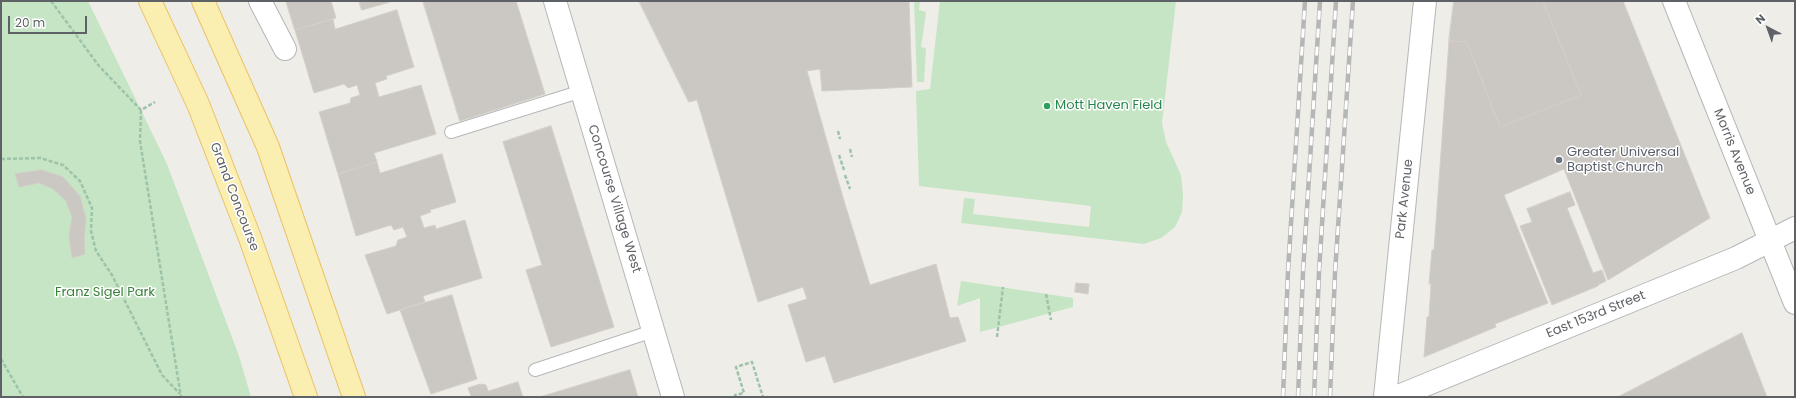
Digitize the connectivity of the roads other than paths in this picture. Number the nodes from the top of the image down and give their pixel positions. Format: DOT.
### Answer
graph roads {
  1 [pos="150,1"];
  2 [pos="203,1"];
  3 [pos="260,1"];
  4 [pos="555,1"];
  5 [pos="1425,1"];
  6 [pos="1674,1"];
  7 [pos="285,49"];
  8 [pos="582,91"];
  9 [pos="451,132"];
  10 [pos="1795,228"];
  11 [pos="1770,242"];
  12 [pos="1795,303"];
  13 [pos="653,331"];
  14 [pos="535,370"];
  15 [pos="306,397"];
  16 [pos="354,397"];
  17 [pos="673,397"];
  18 [pos="1385,397"];
  19 [pos="1396,397"];
  1 -- 15 [label="main road, Grand Concourse"];
  2 -- 16 [label="main road"];
  3 -- 7 [label="street"];
  4 -- 8 [label="street, Concourse Village West"];
  5 -- 18 [label="street, Park Avenue"];
  6 -- 11 [label="street, Morris Avenue"];
  8 -- 9 [label="lane"];
  8 -- 13 [label="street, Concourse Village West"];
  10 -- 11 [label="street, East 153rd Street"];
  11 -- 12 [label="street, Morris Avenue"];
  11 -- 19 [label="street, East 153rd Street"];
  13 -- 14 [label="lane"];
  13 -- 17 [label="street, Concourse Village West"];
}
